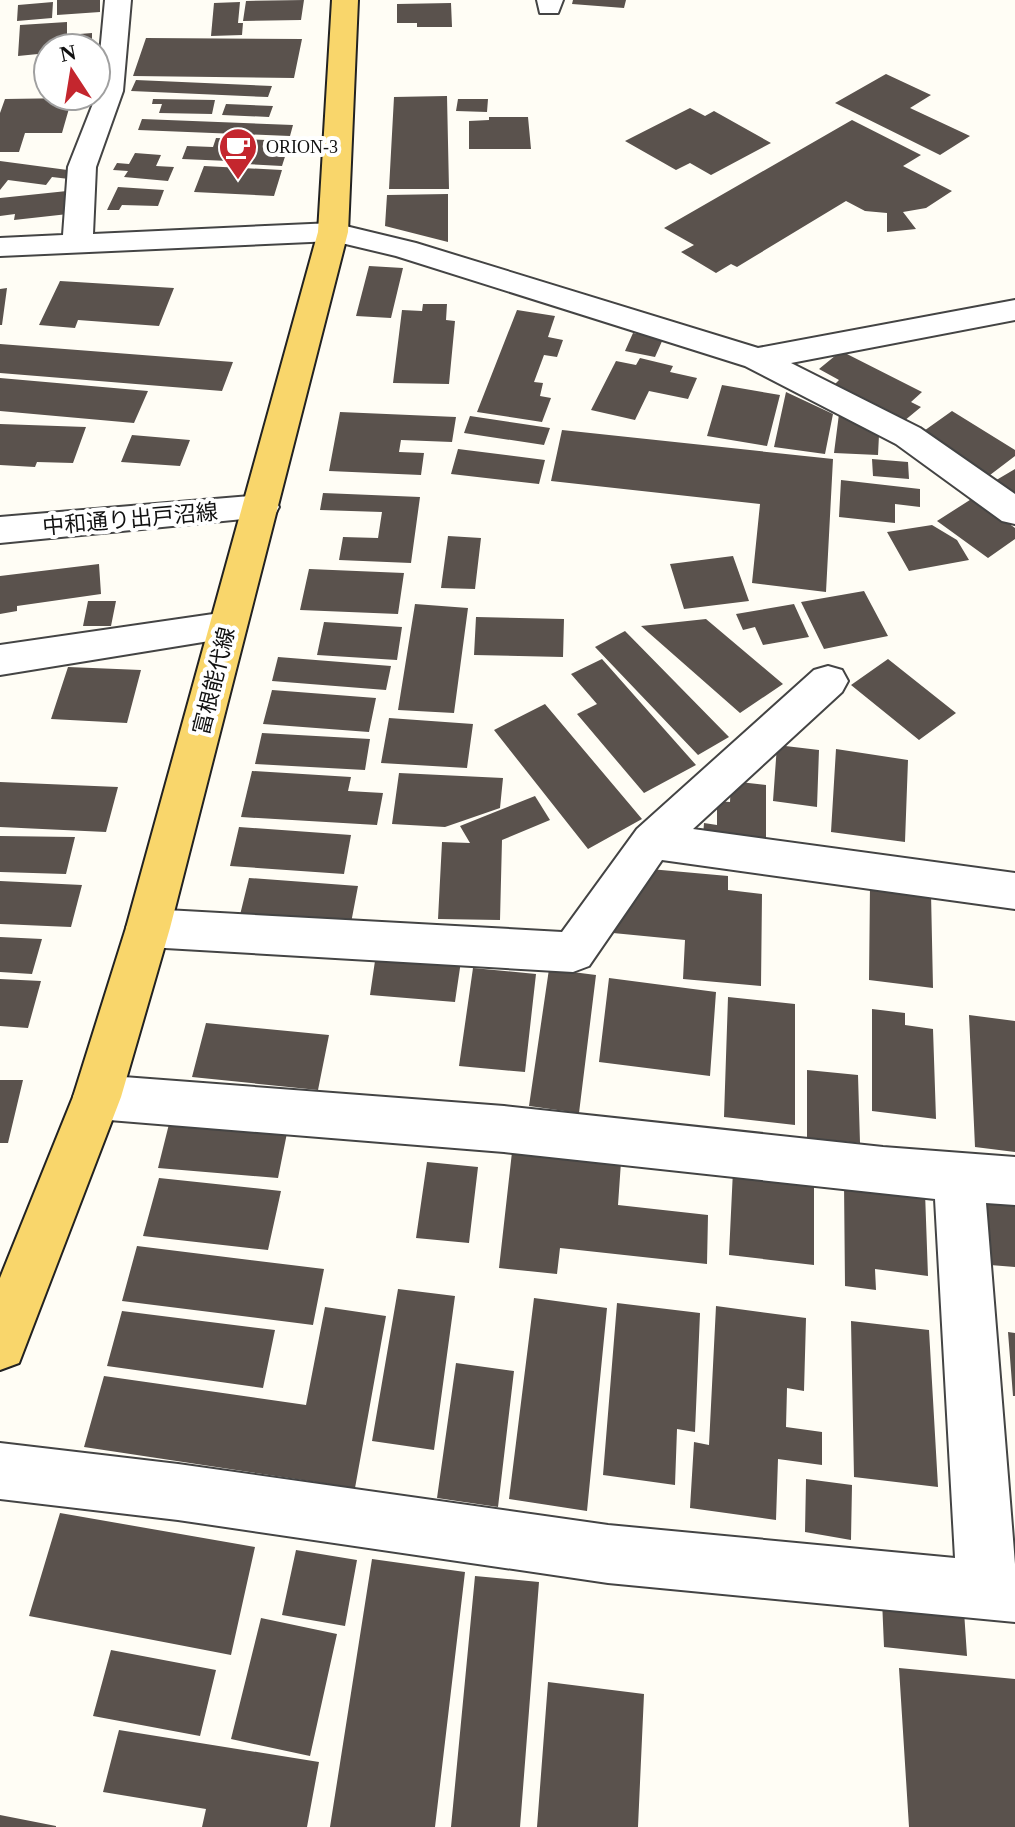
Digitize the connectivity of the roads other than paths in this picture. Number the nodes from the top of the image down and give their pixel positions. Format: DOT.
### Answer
graph roads {
  1 [pos="118,0"];
  2 [pos="345,0"];
  3 [pos="333,232"];
  4 [pos="77,243"];
  5 [pos="0,247"];
  6 [pos="1015,310"];
  7 [pos="757,359"];
  8 [pos="261,507"];
  9 [pos="1015,512"];
  10 [pos="0,530"];
  11 [pos="227,626"];
  12 [pos="0,660"];
  13 [pos="828,681"];
  14 [pos="652,841"];
  15 [pos="1015,891"];
  16 [pos="148,928"];
  17 [pos="97,1097"];
  18 [pos="959,1177"];
  19 [pos="1015,1181"];
  20 [pos="0,1344"];
  21 [pos="0,1471"];
  22 [pos="1000,1592"];
  1 -- 4 [label="street"];
  2 -- 3 [label="main road, 富根能代線"];
  3 -- 4 [label="street"];
  3 -- 7 [label="street"];
  3 -- 8 [label="main road, 富根能代線"];
  4 -- 5 [label="street"];
  6 -- 7 [label="street"];
  7 -- 9 [label="street"];
  8 -- 10 [label="street, 中和通り出戸沼線"];
  8 -- 11 [label="main road, 富根能代線"];
  11 -- 12 [label="street"];
  11 -- 16 [label="main road, 富根能代線"];
  13 -- 14 [label="street"];
  14 -- 15 [label="street"];
  14 -- 16 [label="street"];
  16 -- 17 [label="main road, 富根能代線"];
  17 -- 18 [label="street"];
  17 -- 20 [label="main road, 富根能代線"];
  18 -- 19 [label="street"];
  18 -- 22 [label="street"];
  21 -- 22 [label="street"];
}
